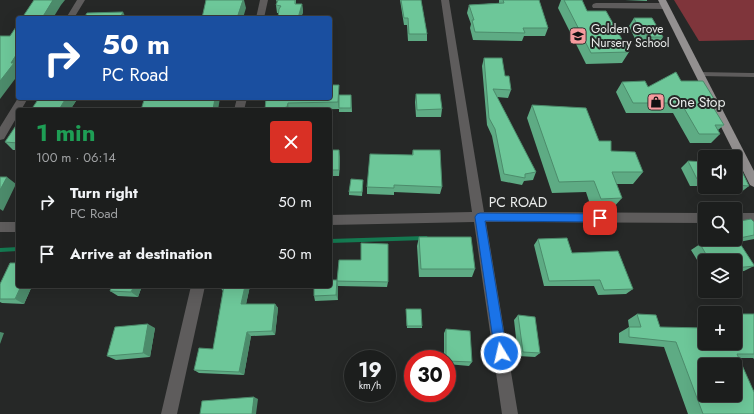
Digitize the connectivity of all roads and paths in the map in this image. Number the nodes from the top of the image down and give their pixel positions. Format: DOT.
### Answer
graph roads {
  1 [pos="81,0"];
  2 [pos="264,0"];
  3 [pos="445,0"];
  4 [pos="664,3"];
  5 [pos="596,6"];
  6 [pos="71,16"];
  7 [pos="260,16"];
  8 [pos="701,74"];
  9 [pos="752,75"];
  10 [pos="16,110"];
  11 [pos="0,136"];
  12 [pos="754,182"];
  13 [pos="480,217"];
  14 [pos="698,218"];
  15 [pos="742,218"];
  16 [pos="754,218"];
  17 [pos="332,220"];
  18 [pos="0,227"];
  19 [pos="16,227"];
  20 [pos="198,288"];
  21 [pos="169,414"];
  22 [pos="510,414"];
  1 -- 6 [label="street"];
  2 -- 7 [label="street"];
  3 -- 13 [label="street"];
  4 -- 5 [label="street"];
  4 -- 8 [label="main road"];
  8 -- 9 [label="lane"];
  8 -- 12 [label="main road"];
  10 -- 11 [label="street"];
  13 -- 14 [label="street, PC ROAD"];
  13 -- 17 [label="street, PC ROAD"];
  13 -- 22 [label="street"];
  15 -- 16 [label="street"];
  18 -- 19 [label="street"];
  20 -- 21 [label="street"];
}
